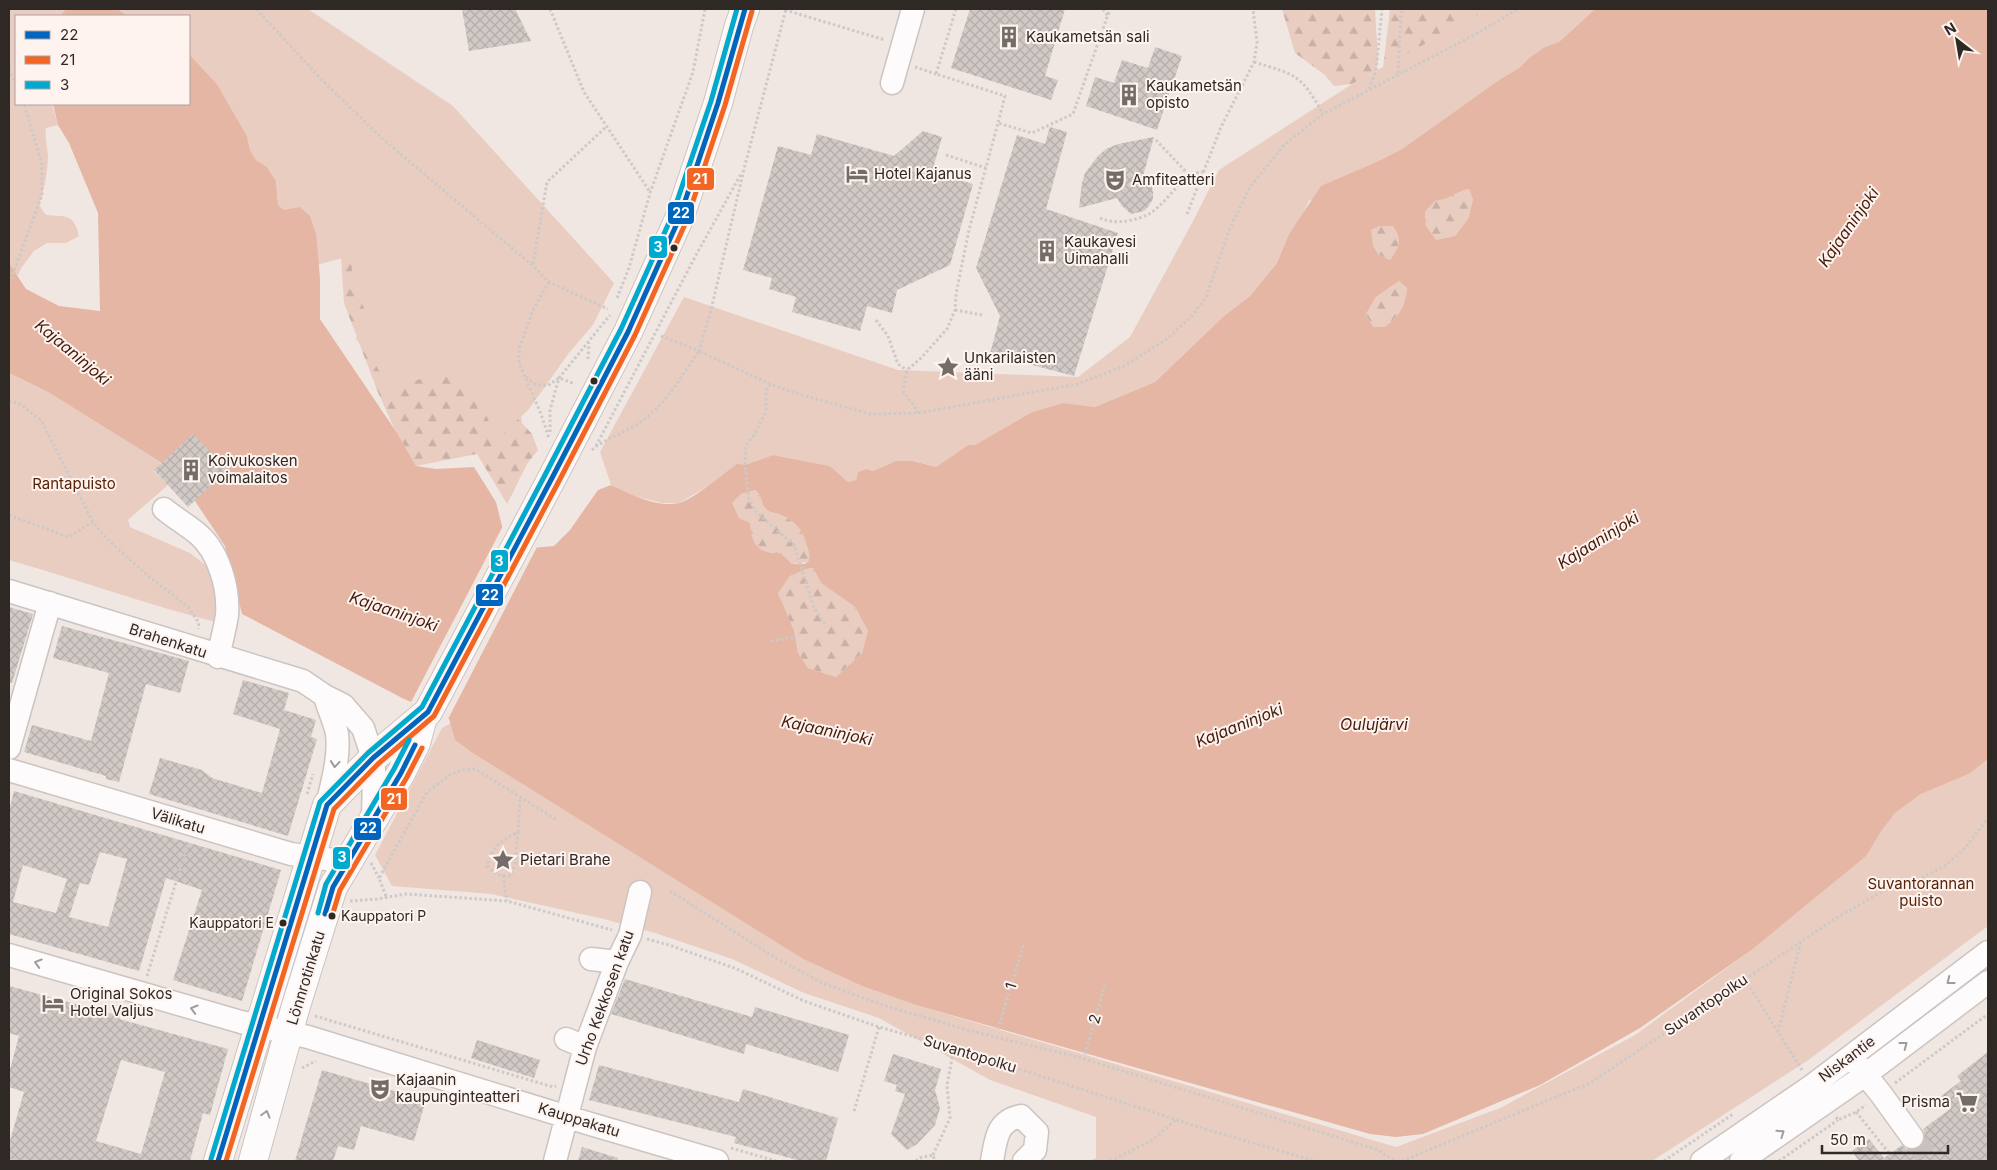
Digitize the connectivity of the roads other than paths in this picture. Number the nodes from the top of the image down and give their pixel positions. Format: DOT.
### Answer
graph roads {
  1 [pos="913,9"];
  2 [pos="741,14"];
  3 [pos="892,83"];
  4 [pos="164,509"];
  5 [pos="9,591"];
  6 [pos="50,604"];
  7 [pos="218,656"];
  8 [pos="325,696"];
  9 [pos="425,714"];
  10 [pos="9,748"];
  11 [pos="373,758"];
  12 [pos="9,770"];
  13 [pos="327,805"];
  14 [pos="373,821"];
  15 [pos="350,857"];
  16 [pos="311,858"];
  17 [pos="640,892"];
  18 [pos="1988,952"];
  19 [pos="9,955"];
  20 [pos="591,959"];
  21 [pos="617,962"];
  22 [pos="1988,982"];
  23 [pos="259,1025"];
  24 [pos="298,1035"];
  25 [pos="1851,1057"];
  26 [pos="1865,1075"];
  27 [pos="567,1117"];
  28 [pos="1912,1137"];
  29 [pos="218,1161"];
  30 [pos="253,1161"];
  31 [pos="555,1161"];
  32 [pos="717,1161"];
  33 [pos="992,1161"];
  34 [pos="1024,1161"];
  35 [pos="1702,1161"];
  36 [pos="1741,1161"];
  1 -- 3 [label="street"];
  2 -- 9 [label="main road"];
  4 -- 7 [label="street"];
  5 -- 6 [label="street, Brahenkatu"];
  6 -- 7 [label="street, Brahenkatu"];
  6 -- 10 [label="street"];
  7 -- 8 [label="street, Brahenkatu"];
  8 -- 11 [label="street, Brahenkatu"];
  8 -- 13 [label="street, one-way"];
  9 -- 11 [label="main road, Lönnrotinkatu"];
  9 -- 14 [label="main road, Lönnrotinkatu"];
  11 -- 13 [label="main road, Lönnrotinkatu"];
  11 -- 14 [label="street, Brahenkatu"];
  12 -- 16 [label="street, Välikatu"];
  13 -- 16 [label="main road, Lönnrotinkatu"];
  14 -- 15 [label="main road, Lönnrotinkatu"];
  15 -- 16 [label="street, Välikatu"];
  15 -- 24 [label="main road, Lönnrotinkatu"];
  16 -- 23 [label="main road, Lönnrotinkatu"];
  17 -- 21 [label="street, Urho Kekkosen katu"];
  18 -- 25 [label="street, Niskantie, one-way"];
  23 -- 19 [label="street, Kauppakatu, one-way"];
  20 -- 21 [label="street"];
  21 -- 27 [label="street, Urho Kekkosen katu"];
  26 -- 22 [label="street, Niskantie, one-way"];
  23 -- 24 [label="street, Kauppakatu"];
  23 -- 29 [label="main road, Lönnrotinkatu"];
  24 -- 27 [label="street, Kauppakatu"];
  30 -- 24 [label="main road, Lönnrotinkatu, one-way"];
  25 -- 26 [label="street"];
  25 -- 35 [label="street, Niskantie"];
  26 -- 28 [label="street"];
  36 -- 26 [label="street, Niskantie, one-way"];
  27 -- 31 [label="street, Urho Kekkosen katu"];
  27 -- 32 [label="street, Kauppakatu"];
  33 -- 34 [label="street"];
}
